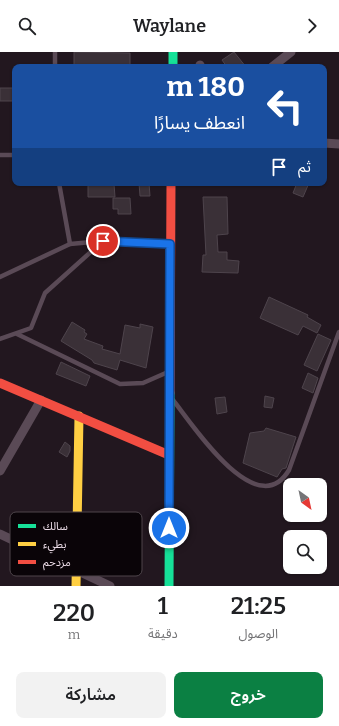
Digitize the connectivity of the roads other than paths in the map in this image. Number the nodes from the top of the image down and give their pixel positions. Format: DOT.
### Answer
graph roads {
  1 [pos="55,52"];
  2 [pos="173,52"];
  3 [pos="291,52"];
  4 [pos="55,64"];
  5 [pos="173,64"];
  6 [pos="276,64"];
  7 [pos="327,144"];
  8 [pos="339,144"];
  9 [pos="0,154"];
  10 [pos="12,155"];
  11 [pos="60,186"];
  12 [pos="171,186"];
  13 [pos="103,241"];
  14 [pos="70,244"];
  15 [pos="170,244"];
  16 [pos="0,277"];
  17 [pos="339,332"];
  18 [pos="17,334"];
  19 [pos="0,339"];
  20 [pos="169,371"];
  21 [pos="0,383"];
  22 [pos="169,396"];
  23 [pos="42,400"];
  24 [pos="79,416"];
  25 [pos="169,455"];
  26 [pos="0,471"];
  27 [pos="77,512"];
  28 [pos="0,534"];
  29 [pos="10,539"];
  30 [pos="87,576"];
  31 [pos="110,586"];
  32 [pos="169,586"];
  1 -- 4 [label="lane"];
  2 -- 5 [label="street"];
  3 -- 6 [label="street"];
  7 -- 8 [label="street"];
  9 -- 10 [label="lane"];
  11 -- 14 [label="lane"];
  12 -- 15 [label="street"];
  13 -- 14 [label="lane"];
  13 -- 15 [label="lane"];
  13 -- 18 [label="lane"];
  14 -- 16 [label="lane"];
  15 -- 20 [label="street"];
  17 -- 22 [label="lane"];
  18 -- 19 [label="lane"];
  18 -- 20 [label="lane"];
  20 -- 22 [label="street"];
  21 -- 23 [label="street"];
  22 -- 25 [label="street"];
  23 -- 24 [label="street"];
  23 -- 26 [label="street"];
  24 -- 25 [label="street"];
  24 -- 27 [label="street"];
  25 -- 32 [label="street"];
  28 -- 29 [label="street"];
  30 -- 31 [label="street"];
}
